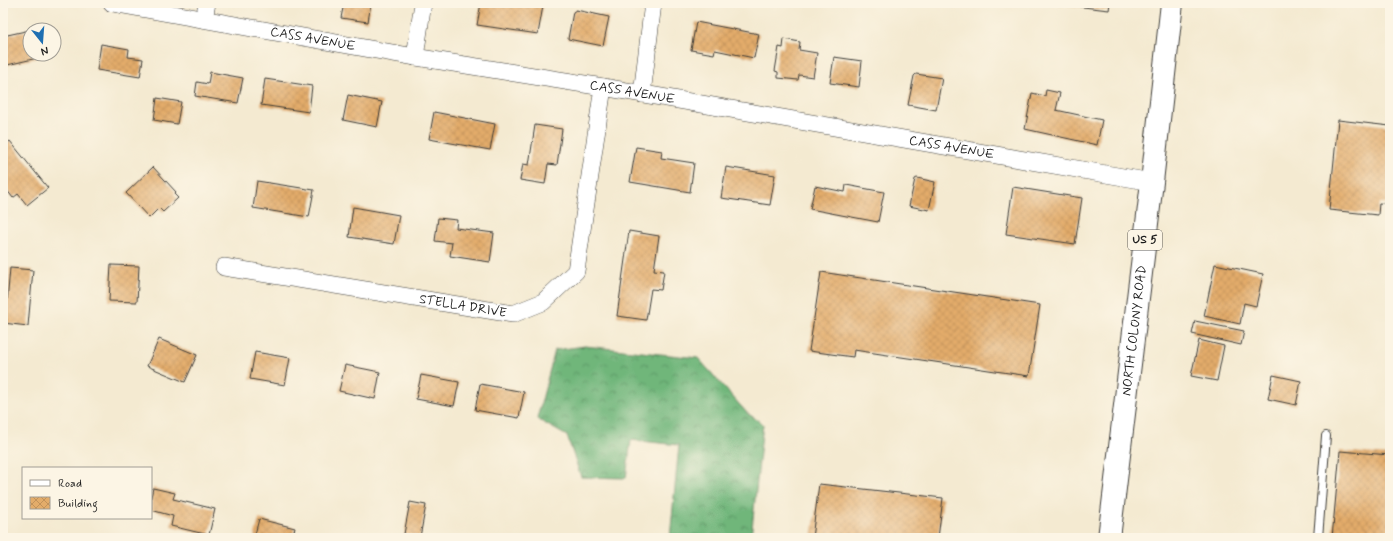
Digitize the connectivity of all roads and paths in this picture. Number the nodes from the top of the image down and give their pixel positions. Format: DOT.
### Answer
graph roads {
  1 [pos="112,3"];
  2 [pos="423,3"];
  3 [pos="654,3"];
  4 [pos="1172,3"];
  5 [pos="206,11"];
  6 [pos="415,57"];
  7 [pos="603,87"];
  8 [pos="642,94"];
  9 [pos="1152,182"];
  10 [pos="224,267"];
  11 [pos="1326,436"];
  12 [pos="1108,538"];
  13 [pos="1318,538"];
  1 -- 5 [label="street, CASS AVENUE"];
  2 -- 6 [label="street"];
  3 -- 8 [label="street"];
  4 -- 9 [label="main road, NORTH COLONY ROAD / US 5"];
  5 -- 6 [label="street, CASS AVENUE"];
  6 -- 7 [label="street, CASS AVENUE"];
  7 -- 8 [label="street, CASS AVENUE"];
  7 -- 10 [label="street, STELLA DRIVE"];
  8 -- 9 [label="street, CASS AVENUE"];
  9 -- 12 [label="main road, NORTH COLONY ROAD / US 5"];
  11 -- 13 [label="lane"];
}
